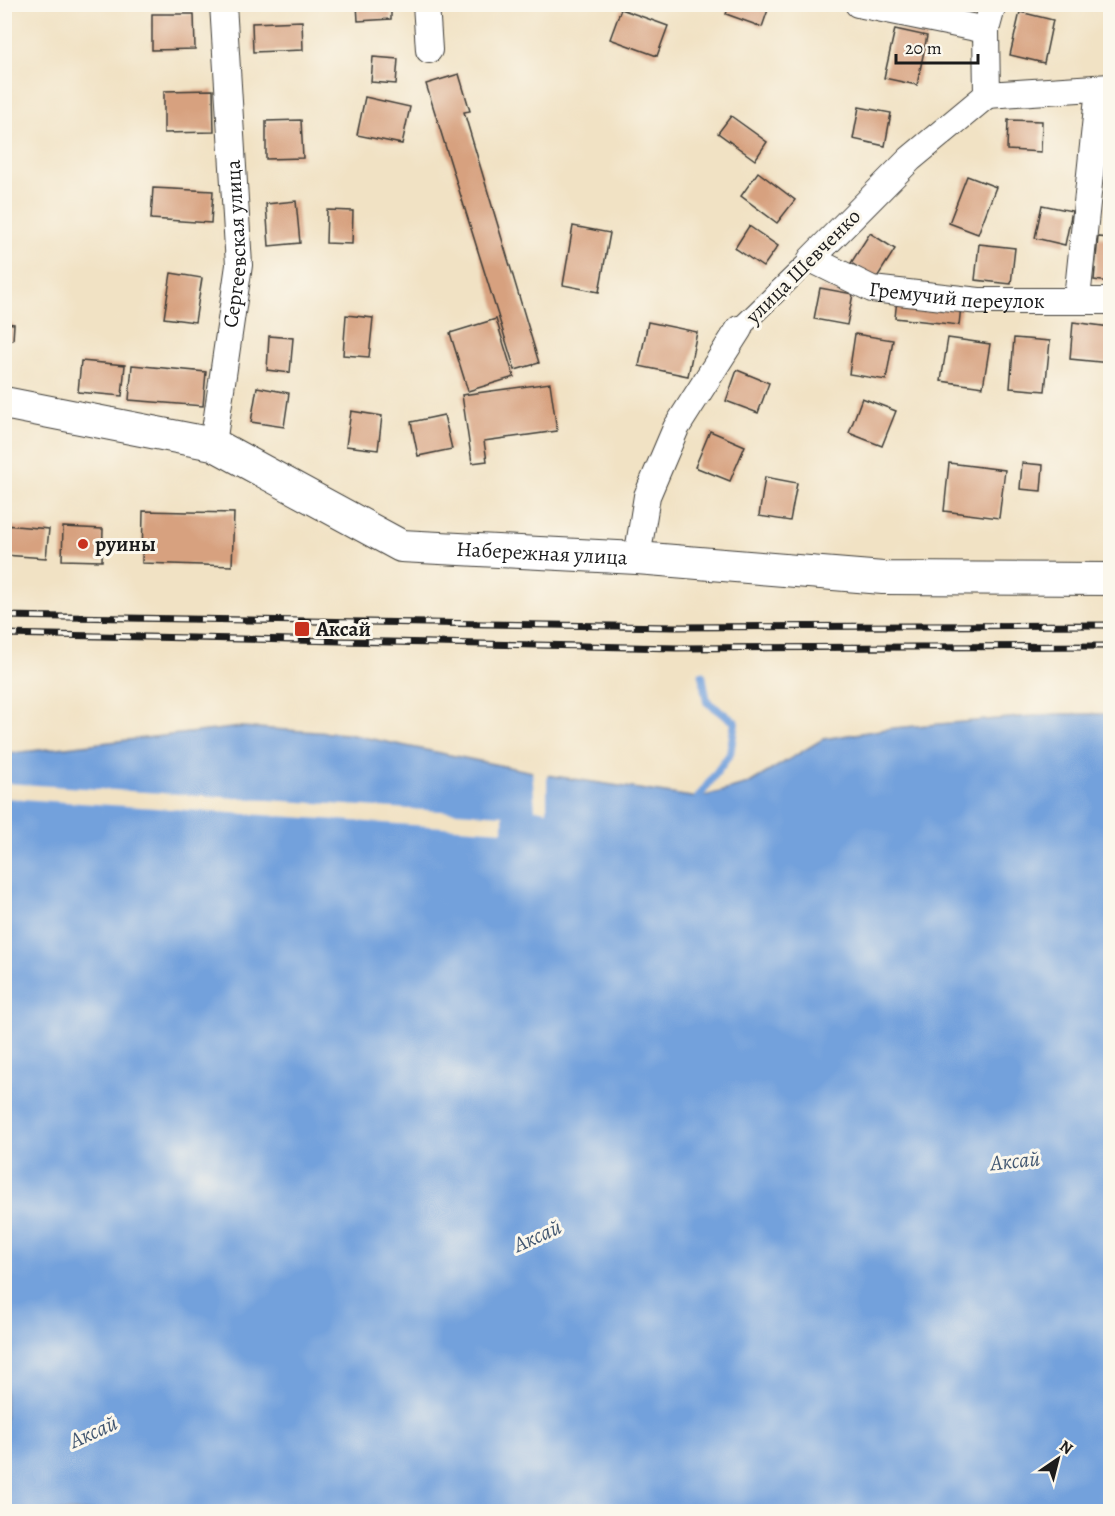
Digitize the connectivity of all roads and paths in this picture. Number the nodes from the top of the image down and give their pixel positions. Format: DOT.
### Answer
graph roads {
  1 [pos="224,4"];
  2 [pos="426,4"];
  3 [pos="858,4"];
  4 [pos="993,4"];
  5 [pos="986,30"];
  6 [pos="429,50"];
  7 [pos="1105,88"];
  8 [pos="987,95"];
  9 [pos="811,259"];
  10 [pos="1077,299"];
  11 [pos="1110,301"];
  12 [pos="739,329"];
  13 [pos="4,403"];
  14 [pos="213,444"];
  15 [pos="637,558"];
  16 [pos="1110,579"];
  1 -- 14 [label="street, Сергеевская улица"];
  2 -- 6 [label="street"];
  3 -- 5 [label="street"];
  4 -- 5 [label="street"];
  5 -- 8 [label="street"];
  7 -- 8 [label="street"];
  7 -- 10 [label="street"];
  8 -- 9 [label="street, улица Шевченко"];
  9 -- 10 [label="street, Гремучий переулок"];
  9 -- 12 [label="street, улица Шевченко"];
  10 -- 11 [label="street, Гремучий переулок"];
  12 -- 15 [label="street, улица Шевченко"];
  13 -- 14 [label="street, Набережная улица"];
  14 -- 15 [label="street, Набережная улица"];
  15 -- 16 [label="street, Набережная улица"];
}
